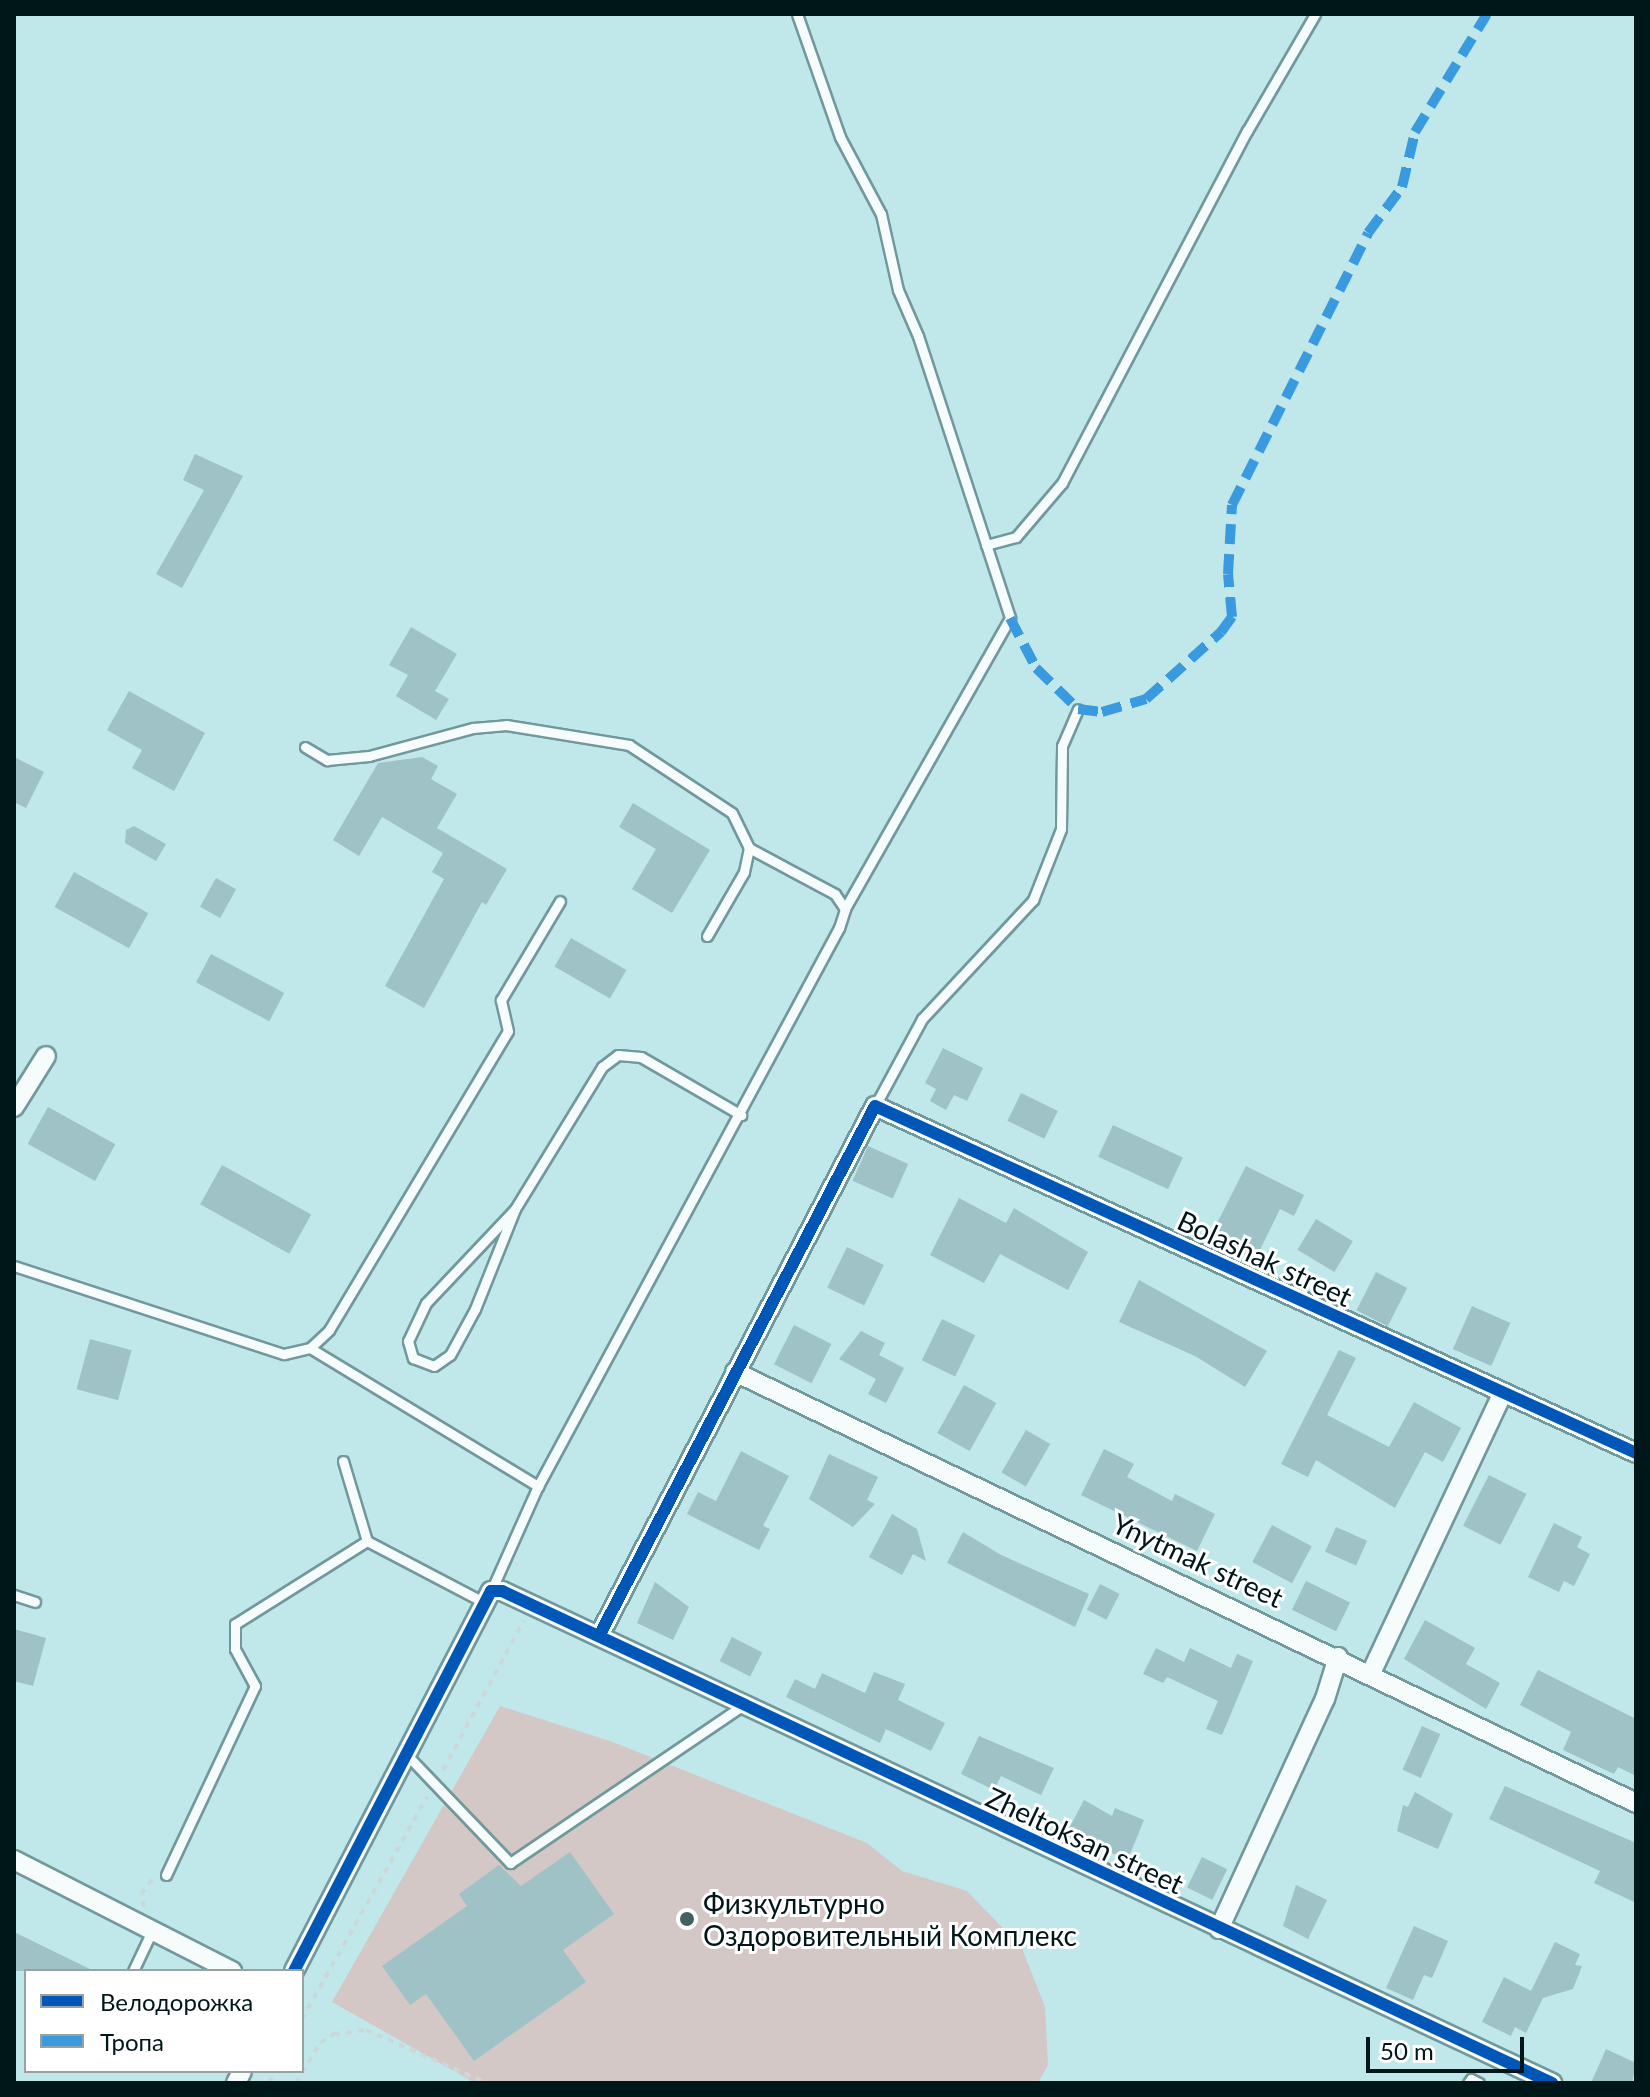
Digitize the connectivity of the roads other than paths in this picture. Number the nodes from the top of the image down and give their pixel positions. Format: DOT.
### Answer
graph roads {
  1 [pos="797,14"];
  2 [pos="1315,14"];
  3 [pos="986,545"];
  4 [pos="1078,709"];
  5 [pos="305,747"];
  6 [pos="749,848"];
  7 [pos="560,901"];
  8 [pos="845,909"];
  9 [pos="707,936"];
  10 [pos="46,1056"];
  11 [pos="875,1106"];
  12 [pos="14,1107"];
  13 [pos="741,1115"];
  14 [pos="515,1209"];
  15 [pos="14,1266"];
  16 [pos="310,1348"];
  17 [pos="735,1372"];
  18 [pos="1503,1393"];
  19 [pos="1636,1453"];
  20 [pos="343,1461"];
  21 [pos="538,1486"];
  22 [pos="367,1541"];
  23 [pos="14,1595"];
  24 [pos="488,1597"];
  25 [pos="35,1602"];
  26 [pos="600,1634"];
  27 [pos="1338,1657"];
  28 [pos="1371,1673"];
  29 [pos="742,1706"];
  30 [pos="406,1754"];
  31 [pos="1636,1803"];
  32 [pos="14,1860"];
  33 [pos="166,1875"];
  34 [pos="145,1928"];
  35 [pos="1219,1929"];
  36 [pos="134,1969"];
  37 [pos="228,1969"];
  38 [pos="295,1969"];
  39 [pos="1468,2083"];
  40 [pos="1479,2083"];
  41 [pos="1552,2083"];
  1 -- 3 [label="lane"];
  2 -- 3 [label="lane"];
  3 -- 8 [label="lane"];
  4 -- 11 [label="lane"];
  5 -- 6 [label="lane"];
  6 -- 8 [label="lane"];
  6 -- 9 [label="lane"];
  7 -- 16 [label="lane"];
  8 -- 13 [label="lane"];
  10 -- 12 [label="street"];
  11 -- 17 [label="street"];
  11 -- 18 [label="street, Bolashak street"];
  13 -- 14 [label="lane"];
  13 -- 21 [label="lane"];
  14 -- 14 [label="lane"];
  15 -- 16 [label="lane"];
  16 -- 21 [label="lane"];
  17 -- 26 [label="street"];
  17 -- 27 [label="street, Ynytmak street"];
  18 -- 19 [label="street, Bolashak street"];
  18 -- 28 [label="street"];
  20 -- 22 [label="lane"];
  21 -- 24 [label="lane"];
  22 -- 24 [label="lane"];
  22 -- 33 [label="lane"];
  23 -- 25 [label="lane"];
  24 -- 26 [label="street, Zheltoksan street"];
  24 -- 30 [label="street"];
  26 -- 29 [label="street, Zheltoksan street"];
  27 -- 28 [label="street, Ynytmak street"];
  27 -- 35 [label="street"];
  28 -- 31 [label="street, Ynytmak street"];
  29 -- 30 [label="lane"];
  29 -- 35 [label="street, Zheltoksan street"];
  30 -- 38 [label="street"];
  32 -- 34 [label="street"];
  34 -- 36 [label="lane"];
  34 -- 37 [label="street"];
  35 -- 41 [label="street, Zheltoksan street"];
  39 -- 40 [label="lane"];
}
